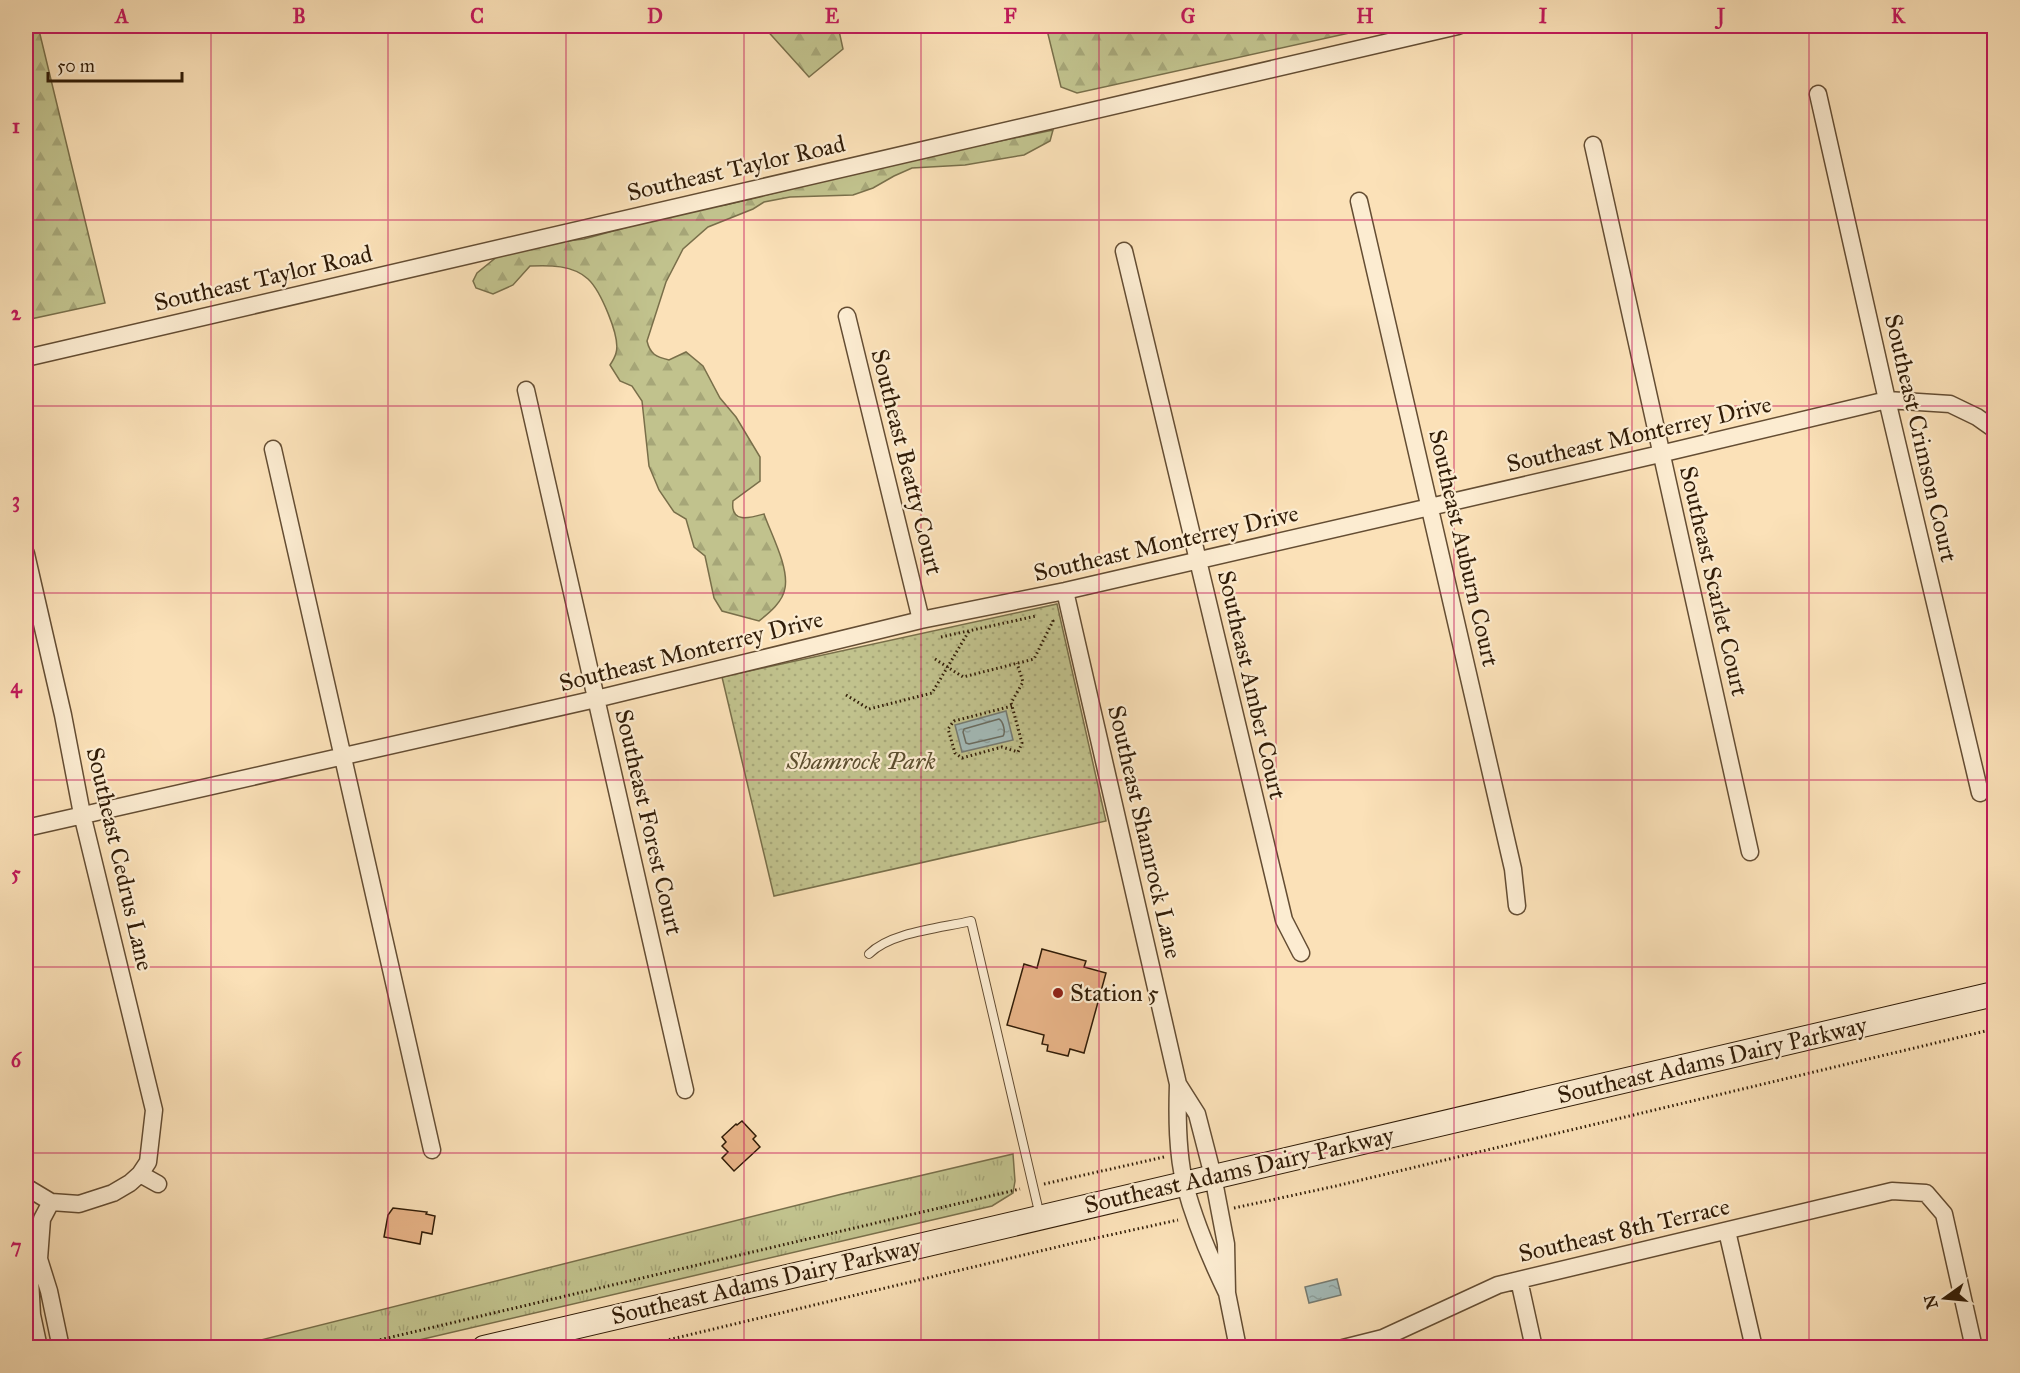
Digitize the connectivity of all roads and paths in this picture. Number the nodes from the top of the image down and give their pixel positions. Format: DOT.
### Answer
graph roads {
  1 [pos="1458,26"];
  2 [pos="1818,94"];
  3 [pos="1593,145"];
  4 [pos="1359,201"];
  5 [pos="1124,250"];
  6 [pos="847,316"];
  7 [pos="26,358"];
  8 [pos="526,390"];
  9 [pos="1887,400"];
  10 [pos="1995,429"];
  11 [pos="273,449"];
  12 [pos="1660,454"];
  13 [pos="1429,507"];
  14 [pos="26,554"];
  15 [pos="1198,560"];
  16 [pos="1065,591"];
  17 [pos="1051,613"];
  18 [pos="1039,615"];
  19 [pos="921,620"];
  20 [pos="969,631"];
  21 [pos="941,637"];
  22 [pos="935,659"];
  23 [pos="1017,663"];
  24 [pos="947,667"];
  25 [pos="846,695"];
  26 [pos="596,699"];
  27 [pos="1012,706"];
  28 [pos="343,757"];
  29 [pos="1980,793"];
  30 [pos="82,814"];
  31 [pos="26,828"];
  32 [pos="1750,852"];
  33 [pos="1517,906"];
  34 [pos="1300,953"];
  35 [pos="869,954"];
  36 [pos="1995,994"];
  37 [pos="1995,1029"];
  38 [pos="1178,1084"];
  39 [pos="686,1090"];
  40 [pos="432,1150"];
  41 [pos="1168,1156"];
  42 [pos="140,1174"];
  43 [pos="1213,1176"];
  44 [pos="1184,1183"];
  45 [pos="158,1184"];
  46 [pos="1033,1186"];
  47 [pos="26,1187"];
  48 [pos="51,1202"];
  49 [pos="1227,1210"];
  50 [pos="1040,1217"];
  51 [pos="1185,1219"];
  52 [pos="1727,1231"];
  53 [pos="39,1258"];
  54 [pos="1519,1280"];
  55 [pos="1227,1293"];
  56 [pos="39,1347"];
  57 [pos="61,1347"];
  58 [pos="345,1347"];
  59 [pos="484,1347"];
  60 [pos="634,1347"];
  61 [pos="1238,1347"];
  62 [pos="1343,1347"];
  63 [pos="1534,1347"];
  64 [pos="1754,1347"];
  65 [pos="1974,1347"];
  1 -- 7 [label="street, Southeast Taylor Road"];
  2 -- 9 [label="street, Southeast Crimson Court"];
  3 -- 12 [label="street, Southeast Scarlet Court"];
  4 -- 13 [label="street, Southeast Auburn Court"];
  5 -- 15 [label="street, Southeast Amber Court"];
  6 -- 19 [label="street, Southeast Beatty Court"];
  8 -- 26 [label="street, Southeast Forest Court"];
  9 -- 10 [label="street, Southeast Monterrey Drive"];
  9 -- 12 [label="street, Southeast Monterrey Drive"];
  9 -- 29 [label="street, Southeast Crimson Court"];
  11 -- 28 [label="street"];
  12 -- 13 [label="street, Southeast Monterrey Drive"];
  12 -- 32 [label="street, Southeast Scarlet Court"];
  13 -- 15 [label="street, Southeast Monterrey Drive"];
  13 -- 33 [label="street, Southeast Auburn Court"];
  14 -- 30 [label="street, Southeast Cedrus Lane"];
  15 -- 16 [label="street, Southeast Monterrey Drive"];
  15 -- 34 [label="street, Southeast Amber Court"];
  16 -- 19 [label="street, Southeast Monterrey Drive"];
  16 -- 38 [label="street, Southeast Shamrock Lane"];
  17 -- 23 [label="path"];
  18 -- 20 [label="path"];
  19 -- 26 [label="street, Southeast Monterrey Drive"];
  20 -- 21 [label="path"];
  20 -- 24 [label="path"];
  22 -- 24 [label="path"];
  23 -- 24 [label="path"];
  23 -- 27 [label="path"];
  24 -- 25 [label="path"];
  26 -- 28 [label="street, Southeast Monterrey Drive"];
  26 -- 39 [label="street, Southeast Forest Court"];
  27 -- 27 [label="path"];
  28 -- 30 [label="street, Southeast Monterrey Drive"];
  28 -- 40 [label="street"];
  30 -- 31 [label="street, Southeast Monterrey Drive"];
  30 -- 42 [label="street, Southeast Cedrus Lane"];
  35 -- 46 [label="lane"];
  36 -- 43 [label="main road, Southeast Adams Dairy Parkway"];
  37 -- 49 [label="path"];
  38 -- 43 [label="street, Southeast Shamrock Lane"];
  38 -- 44 [label="street, Southeast Shamrock Lane"];
  41 -- 46 [label="path"];
  42 -- 45 [label="street"];
  42 -- 48 [label="street"];
  43 -- 44 [label="main road, Southeast Adams Dairy Parkway"];
  43 -- 55 [label="street, Southeast Shamrock Lane"];
  44 -- 50 [label="main road, Southeast Adams Dairy Parkway"];
  44 -- 55 [label="street, Southeast Shamrock Lane"];
  46 -- 50 [label="lane"];
  46 -- 58 [label="path"];
  47 -- 48 [label="street"];
  48 -- 53 [label="street"];
  50 -- 59 [label="main road, Southeast Adams Dairy Parkway"];
  51 -- 60 [label="path"];
  52 -- 54 [label="street, Southeast 8th Terrace"];
  52 -- 64 [label="street"];
  52 -- 65 [label="street, Southeast 8th Terrace"];
  53 -- 56 [label="street"];
  53 -- 57 [label="street"];
  54 -- 62 [label="street, Southeast 8th Terrace"];
  54 -- 63 [label="street"];
  55 -- 61 [label="street, Southeast Shamrock Lane"];
}
